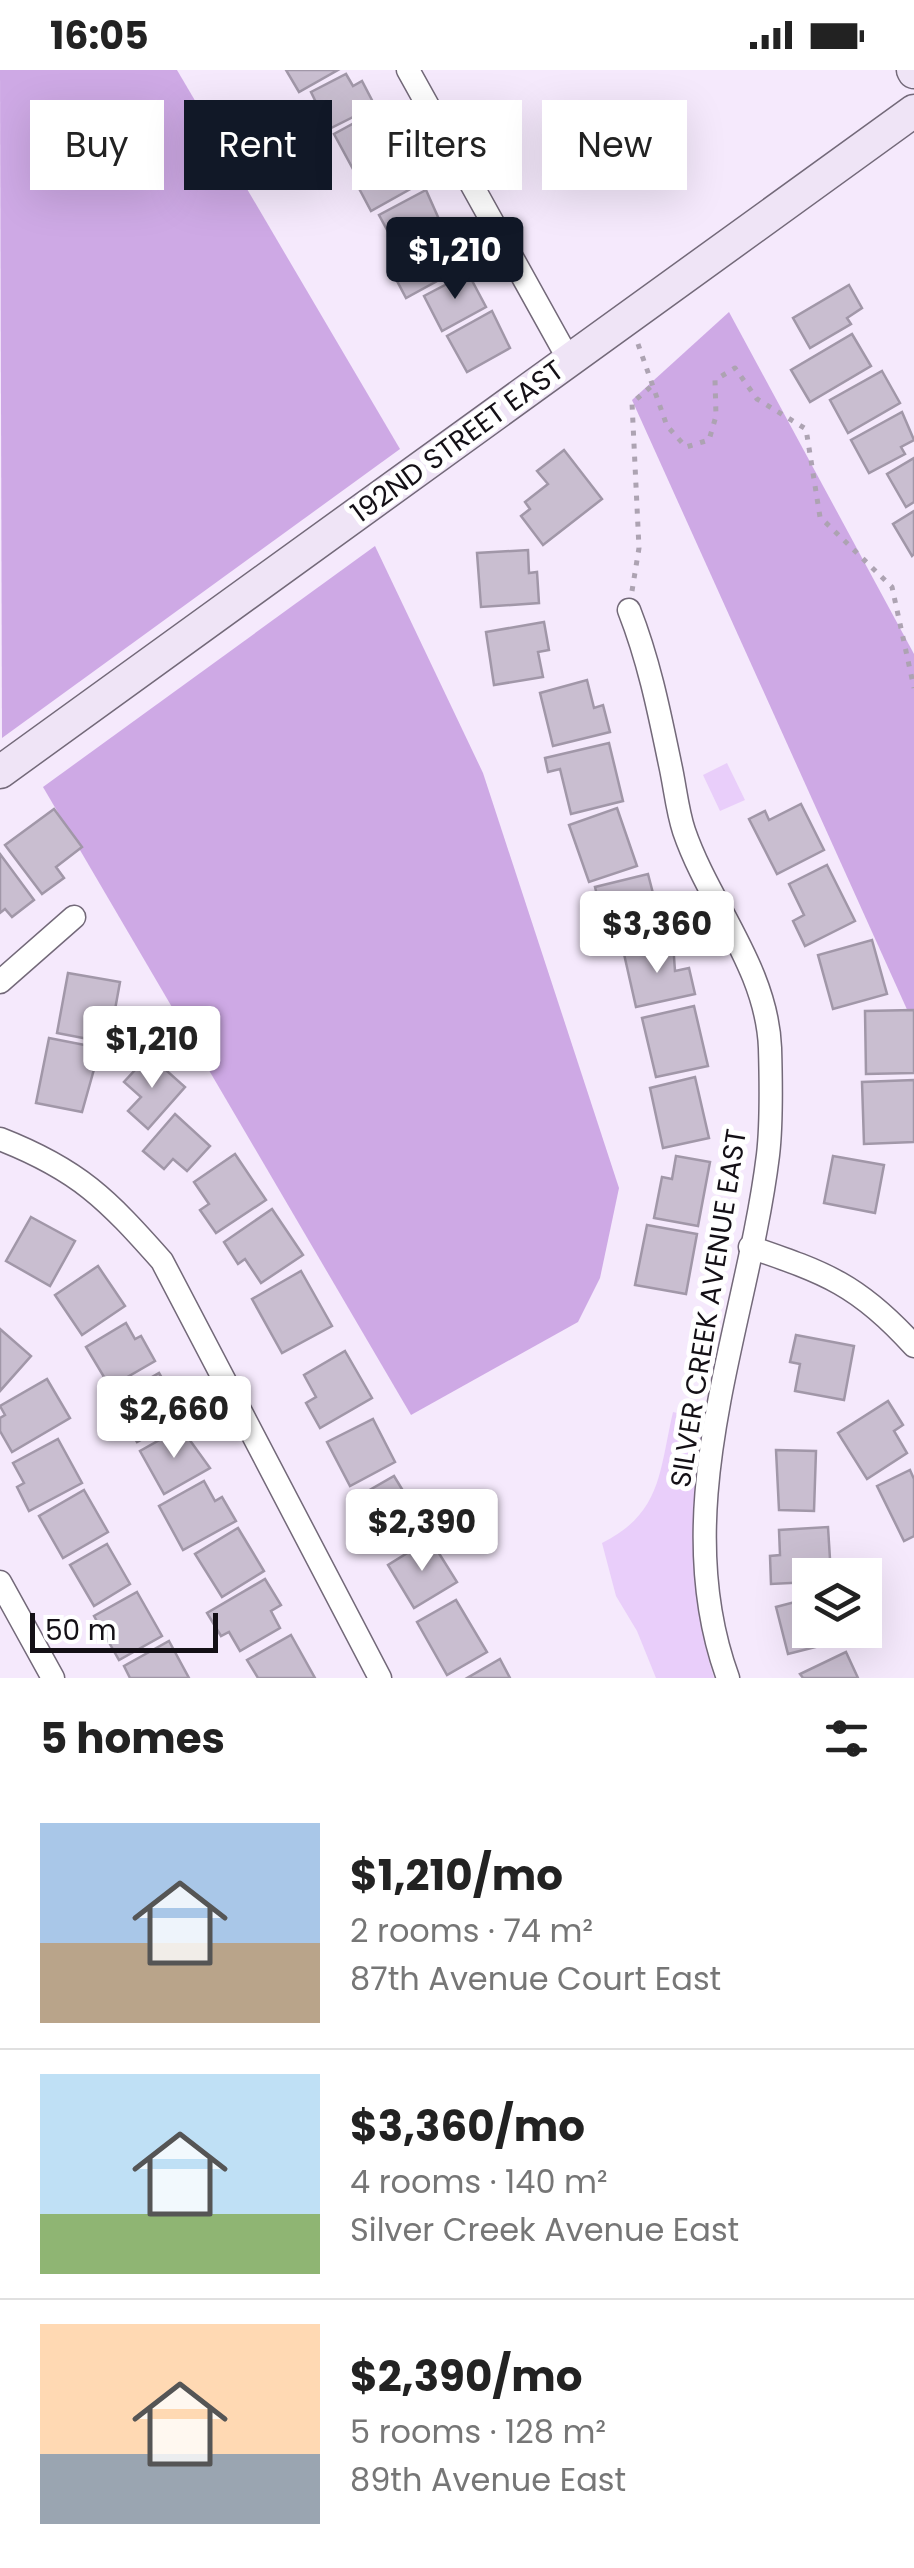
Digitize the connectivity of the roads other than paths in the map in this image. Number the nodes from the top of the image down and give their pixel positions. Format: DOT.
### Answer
graph roads {
  1 [pos="408,70"];
  2 [pos="914,111"];
  3 [pos="569,360"];
  4 [pos="630,610"];
  5 [pos="0,772"];
  6 [pos="74,917"];
  7 [pos="0,982"];
  8 [pos="0,1139"];
  9 [pos="750,1247"];
  10 [pos="914,1346"];
  11 [pos="0,1582"];
  12 [pos="54,1678"];
  13 [pos="380,1678"];
  14 [pos="728,1678"];
  1 -- 3 [label="street"];
  2 -- 3 [label="street, 192ND STREET EAST"];
  3 -- 5 [label="street, 192ND STREET EAST"];
  4 -- 9 [label="street, SILVER CREEK AVENUE EAST"];
  6 -- 7 [label="street"];
  8 -- 13 [label="street"];
  9 -- 10 [label="street"];
  9 -- 14 [label="street, SILVER CREEK AVENUE EAST"];
  11 -- 12 [label="street"];
}
